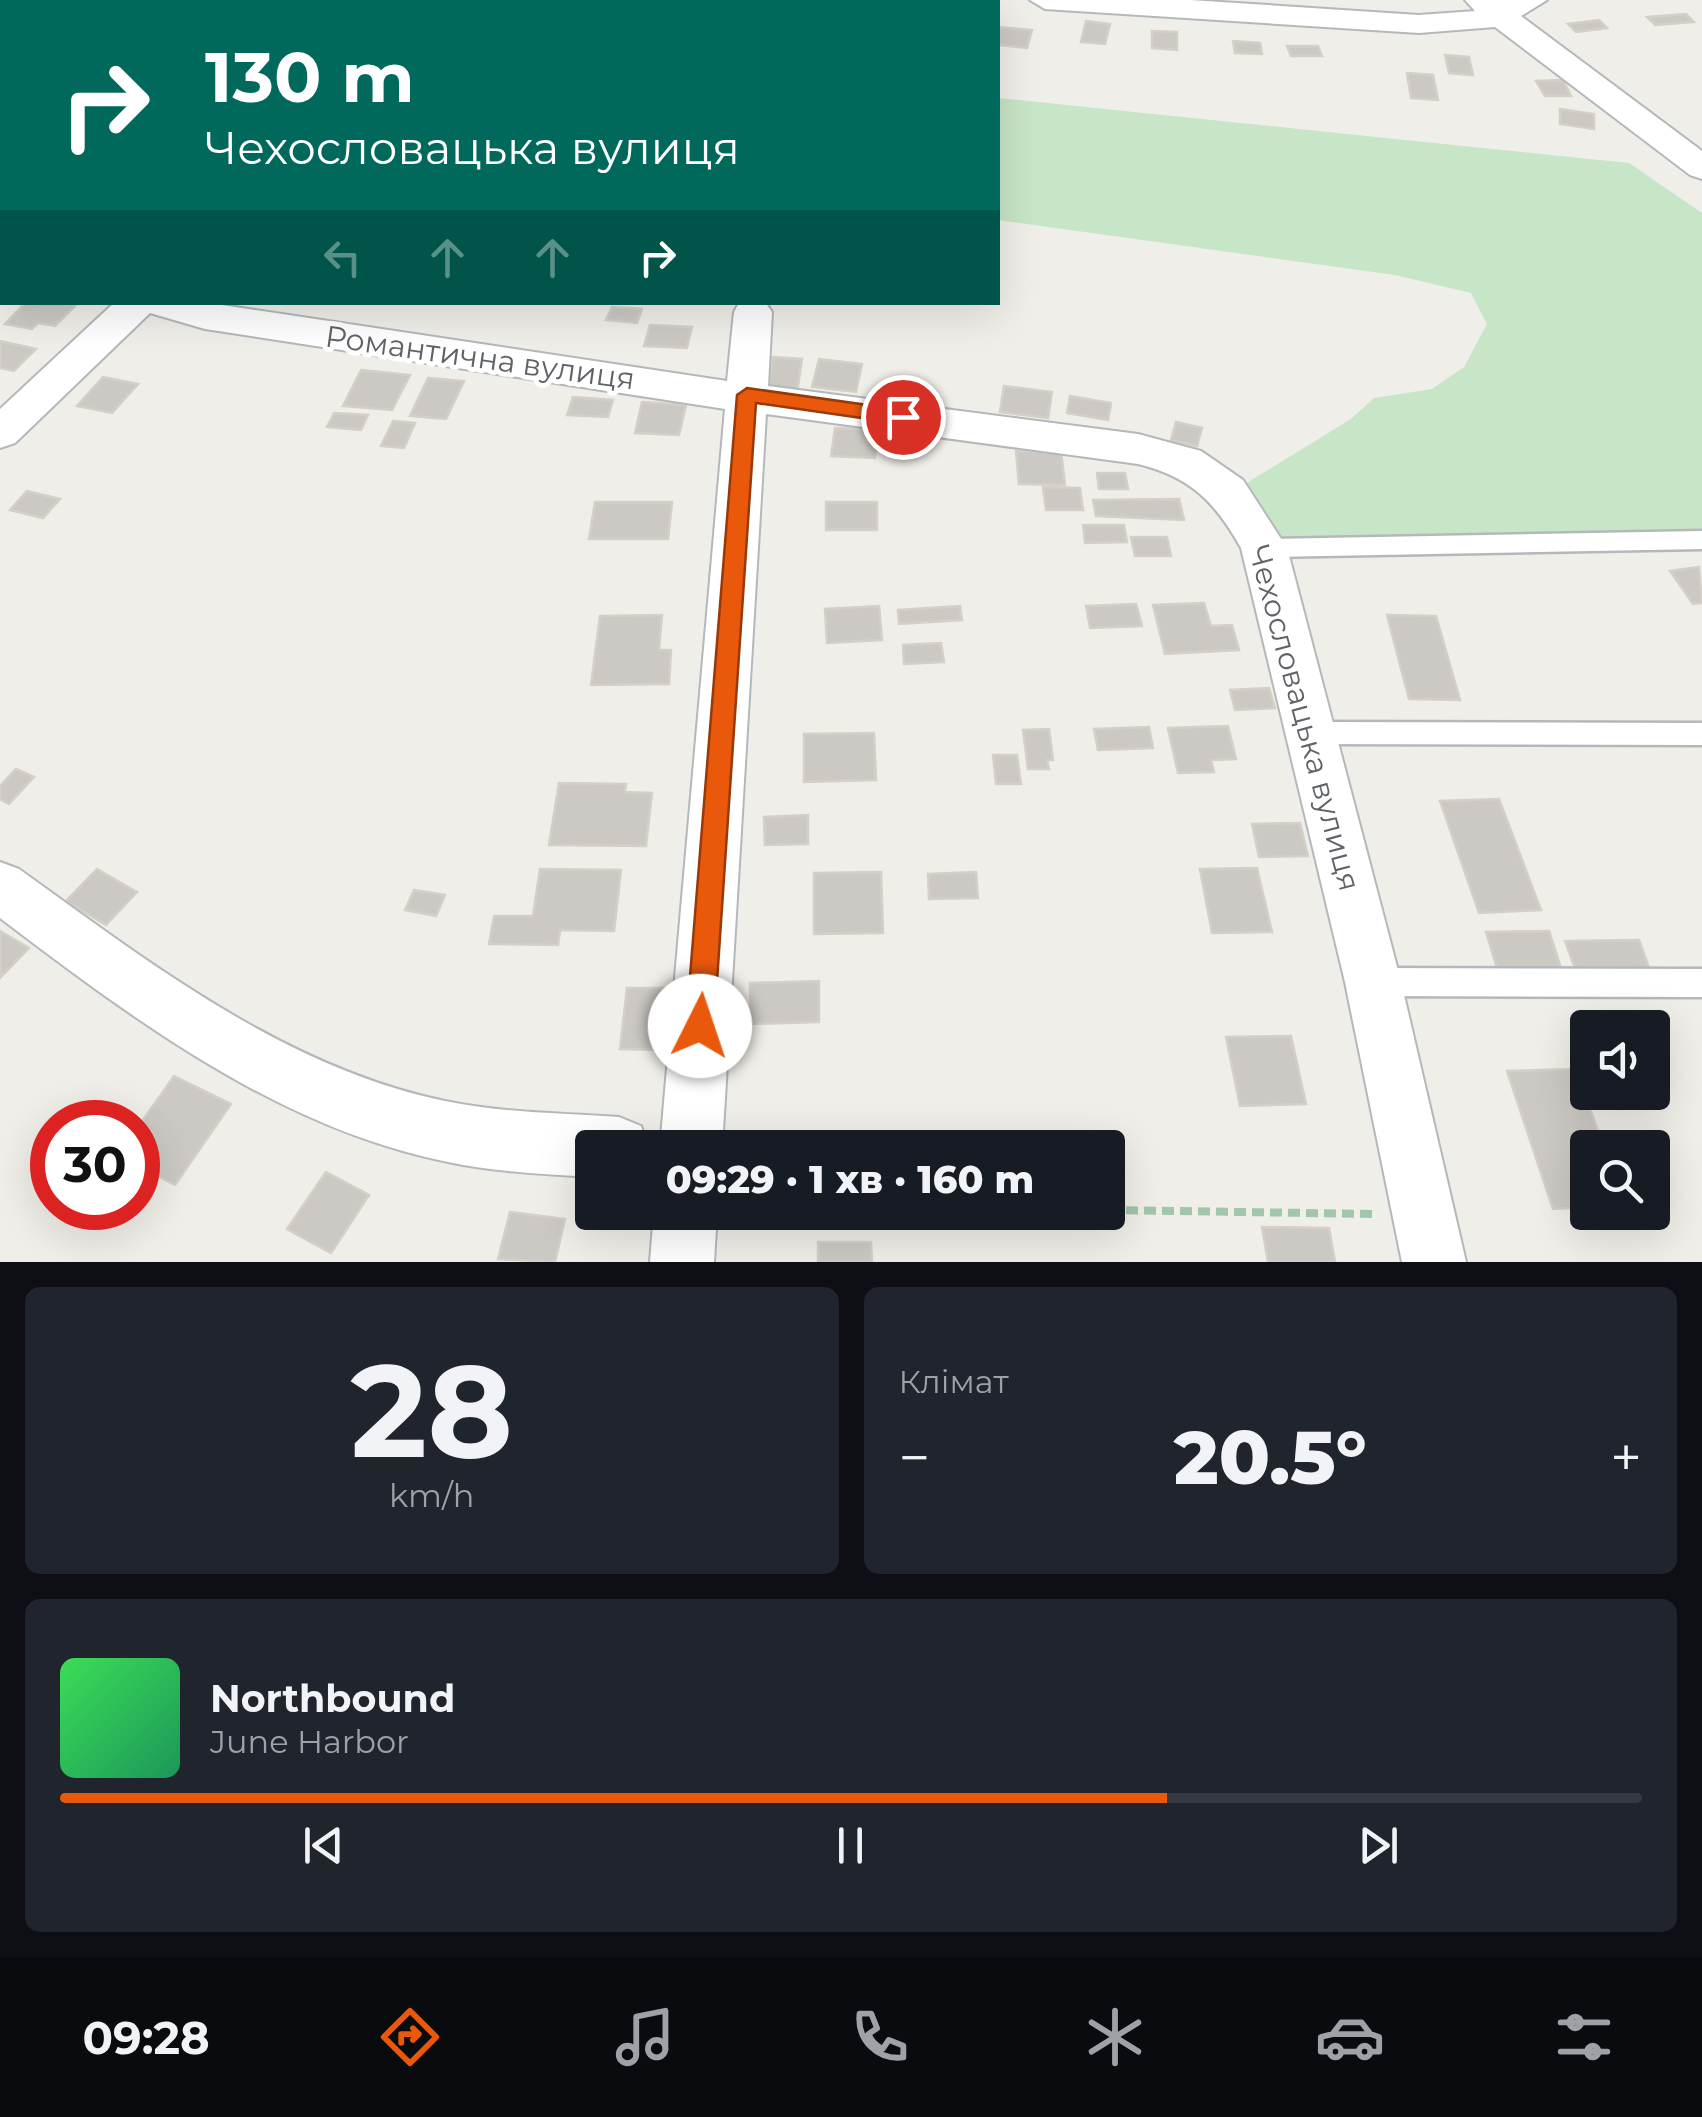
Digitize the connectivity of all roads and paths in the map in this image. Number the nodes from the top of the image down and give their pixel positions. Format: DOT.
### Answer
graph roads {
  1 [pos="1045,0"];
  2 [pos="1532,0"];
  3 [pos="1489,8"];
  4 [pos="1702,168"];
  5 [pos="136,305"];
  6 [pos="165,305"];
  7 [pos="758,308"];
  8 [pos="747,395"];
  9 [pos="0,433"];
  10 [pos="1702,540"];
  11 [pos="1264,548"];
  12 [pos="1310,733"];
  13 [pos="1702,734"];
  14 [pos="0,886"];
  15 [pos="1373,982"];
  16 [pos="1702,983"];
  17 [pos="692,1130"];
  18 [pos="575,1143"];
  19 [pos="1125,1210"];
  20 [pos="1422,1214"];
  21 [pos="685,1230"];
  22 [pos="682,1262"];
  23 [pos="1434,1262"];
  1 -- 3 [label="street"];
  2 -- 3 [label="street"];
  3 -- 4 [label="street"];
  5 -- 9 [label="street"];
  6 -- 8 [label="street, Романтична вулиця"];
  7 -- 8 [label="street"];
  8 -- 11 [label="street, Чехословацька вулиця"];
  8 -- 17 [label="street"];
  10 -- 11 [label="lane"];
  11 -- 12 [label="street, Чехословацька вулиця"];
  12 -- 13 [label="lane"];
  12 -- 15 [label="street, Чехословацька вулиця"];
  14 -- 18 [label="street"];
  15 -- 16 [label="lane"];
  15 -- 20 [label="street, Чехословацька вулиця"];
  19 -- 20 [label="path"];
  20 -- 23 [label="street, Чехословацька вулиця"];
  21 -- 22 [label="street"];
}
